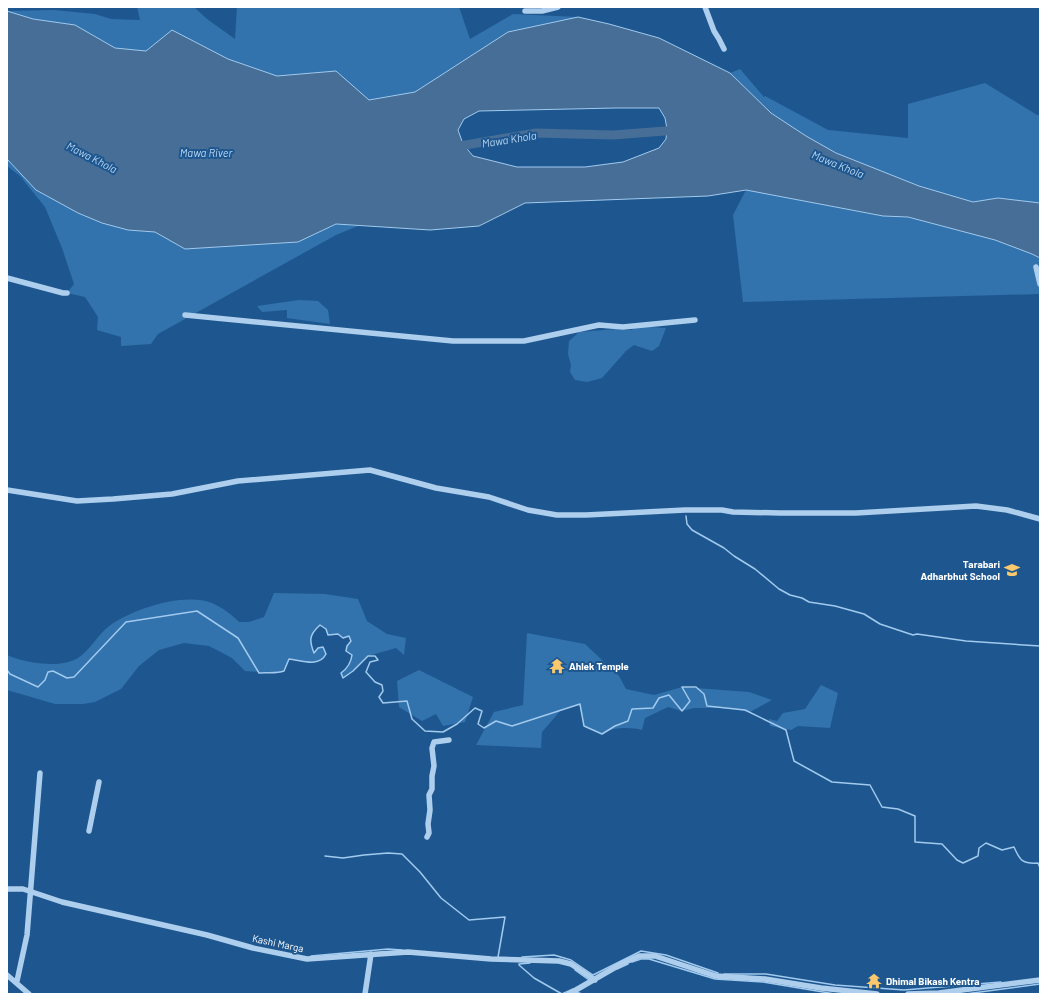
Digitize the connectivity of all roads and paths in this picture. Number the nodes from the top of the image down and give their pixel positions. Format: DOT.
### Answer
graph roads {
  1 [pos="558,7"];
  2 [pos="705,7"];
  3 [pos="525,11"];
  4 [pos="724,48"];
  5 [pos="1036,267"];
  6 [pos="7,278"];
  7 [pos="1040,284"];
  8 [pos="67,293"];
  9 [pos="185,315"];
  10 [pos="695,320"];
  11 [pos="7,490"];
  12 [pos="1040,519"];
  13 [pos="448,740"];
  14 [pos="40,773"];
  15 [pos="99,782"];
  16 [pos="89,831"];
  17 [pos="427,837"];
  18 [pos="7,889"];
  19 [pos="31,892"];
  20 [pos="371,954"];
  21 [pos="7,975"];
  22 [pos="595,980"];
  23 [pos="1040,980"];
  24 [pos="16,982"];
  25 [pos="29,994"];
  26 [pos="365,994"];
  27 [pos="569,994"];
  28 [pos="877,994"];
  29 [pos="908,994"];
  1 -- 3 [label="street"];
  2 -- 4 [label="street"];
  5 -- 7 [label="street"];
  6 -- 8 [label="street"];
  9 -- 10 [label="street"];
  11 -- 12 [label="street"];
  13 -- 17 [label="street"];
  14 -- 19 [label="street"];
  15 -- 16 [label="street"];
  18 -- 19 [label="street, Kashi Marga"];
  19 -- 20 [label="street, Kashi Marga"];
  19 -- 24 [label="street"];
  20 -- 22 [label="street, Kashi Marga"];
  20 -- 26 [label="street"];
  21 -- 24 [label="street"];
  22 -- 27 [label="street"];
  22 -- 28 [label="street"];
  23 -- 29 [label="street"];
  24 -- 25 [label="street"];
}
